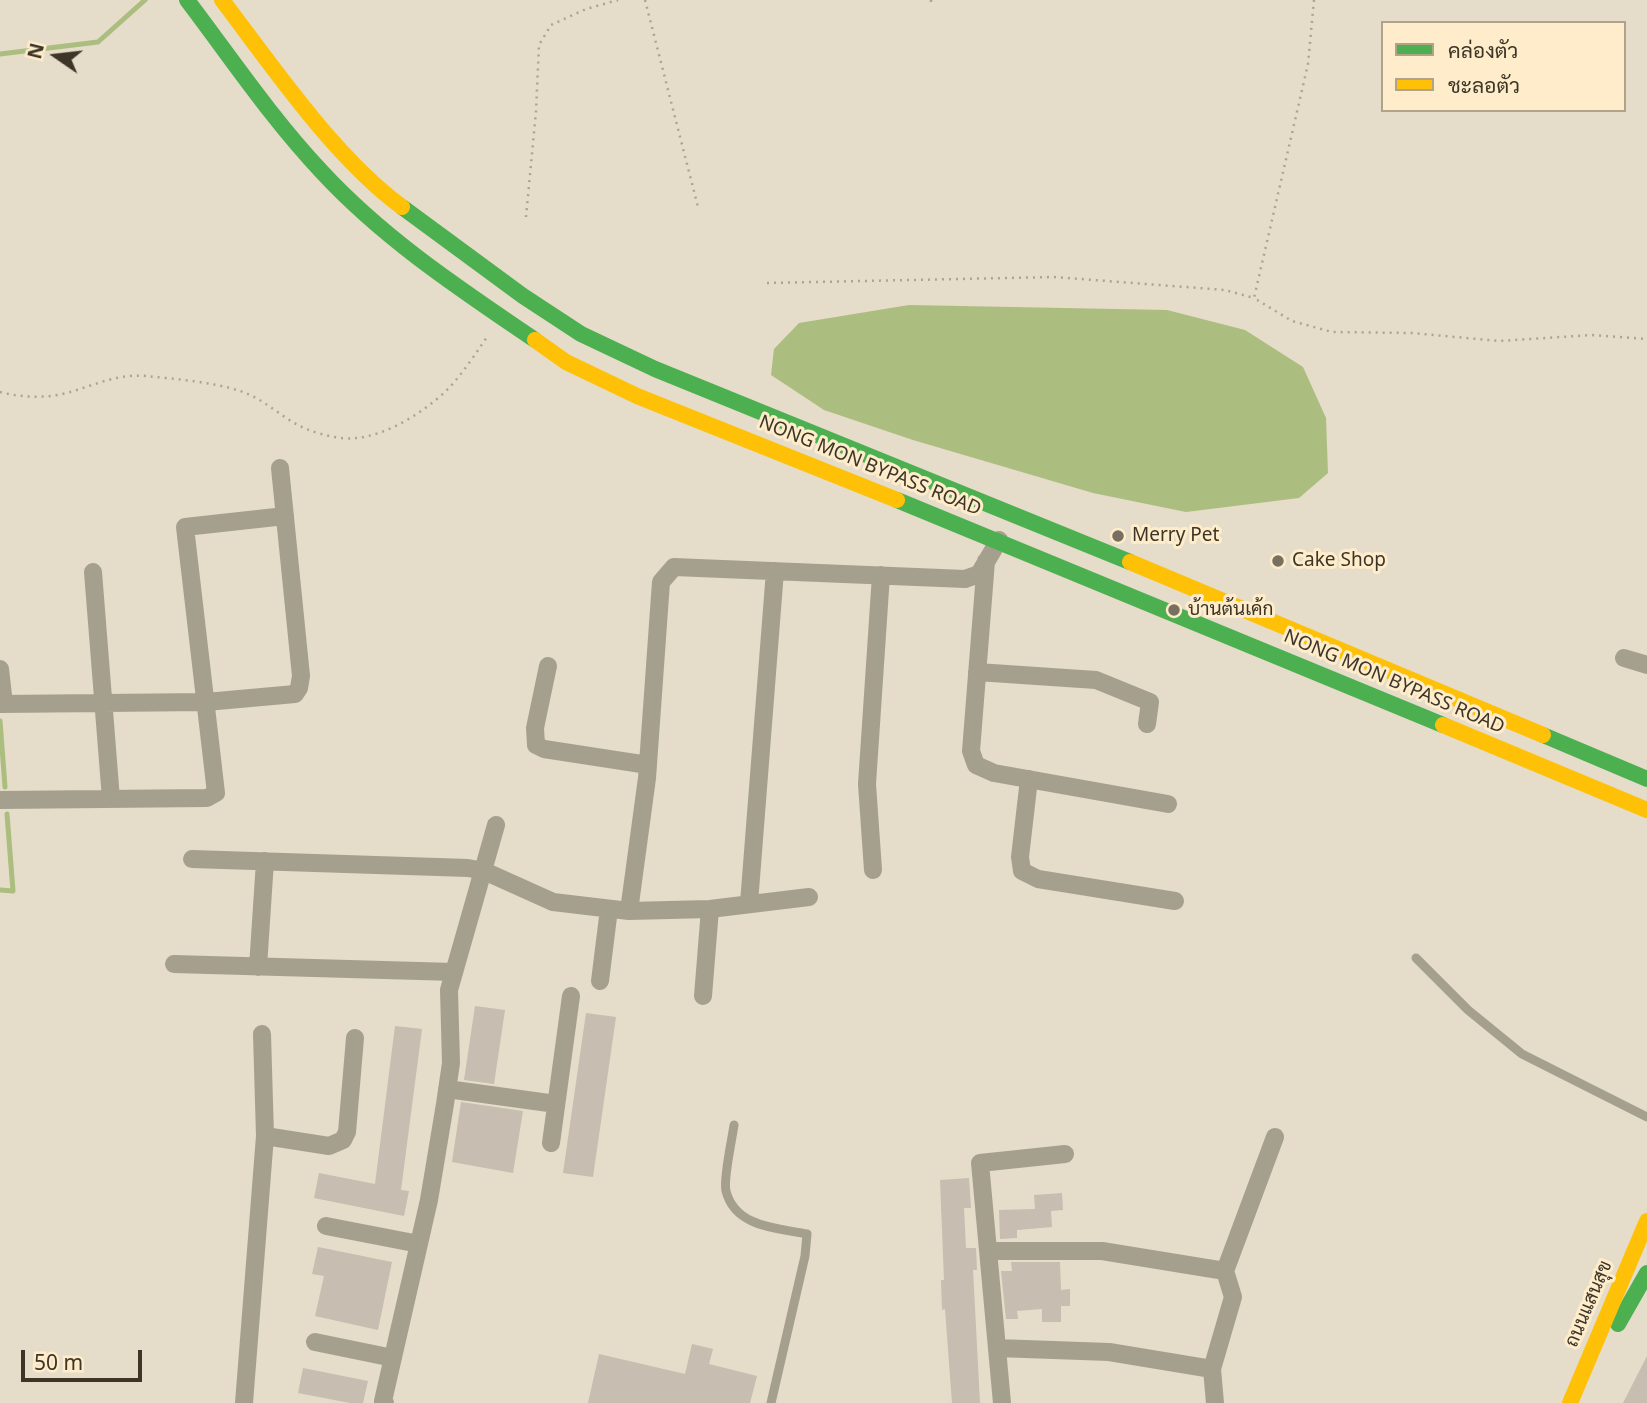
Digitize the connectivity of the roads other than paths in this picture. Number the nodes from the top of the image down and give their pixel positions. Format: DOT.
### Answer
graph roads {
  1 [pos="187,0"];
  2 [pos="222,0"];
  3 [pos="280,468"];
  4 [pos="285,516"];
  5 [pos="999,540"];
  6 [pos="986,561"];
  7 [pos="775,571"];
  8 [pos="93,572"];
  9 [pos="881,575"];
  10 [pos="1624,658"];
  11 [pos="1647,665"];
  12 [pos="548,666"];
  13 [pos="0,669"];
  14 [pos="977,672"];
  15 [pos="206,702"];
  16 [pos="103,703"];
  17 [pos="2,704"];
  18 [pos="1147,724"];
  19 [pos="648,765"];
  20 [pos="1029,779"];
  21 [pos="1647,779"];
  22 [pos="111,799"];
  23 [pos="0,800"];
  24 [pos="1168,804"];
  25 [pos="1647,810"];
  26 [pos="496,825"];
  27 [pos="192,859"];
  28 [pos="265,861"];
  29 [pos="873,870"];
  30 [pos="484,871"];
  31 [pos="809,897"];
  32 [pos="1175,901"];
  33 [pos="749,903"];
  34 [pos="609,909"];
  35 [pos="710,909"];
  36 [pos="629,911"];
  37 [pos="1416,958"];
  38 [pos="174,964"];
  39 [pos="258,967"];
  40 [pos="454,972"];
  41 [pos="600,981"];
  42 [pos="571,996"];
  43 [pos="703,996"];
  44 [pos="262,1034"];
  45 [pos="355,1038"];
  46 [pos="447,1089"];
  47 [pos="556,1104"];
  48 [pos="1647,1117"];
  49 [pos="734,1125"];
  50 [pos="265,1136"];
  51 [pos="1275,1137"];
  52 [pos="551,1143"];
  53 [pos="1065,1154"];
  54 [pos="1647,1221"];
  55 [pos="326,1226"];
  56 [pos="419,1244"];
  57 [pos="988,1251"];
  58 [pos="1225,1271"];
  59 [pos="1647,1273"];
  60 [pos="315,1342"];
  61 [pos="997,1348"];
  62 [pos="393,1358"];
  63 [pos="1212,1369"];
  64 [pos="244,1403"];
  65 [pos="385,1403"];
  66 [pos="771,1403"];
  67 [pos="1002,1403"];
  68 [pos="1215,1403"];
  69 [pos="1571,1403"];
  1 -- 5 [label="main road, NONG MON BYPASS ROAD"];
  2 -- 21 [label="main road, NONG MON BYPASS ROAD"];
  3 -- 4 [label="street"];
  4 -- 15 [label="street"];
  4 -- 15 [label="street"];
  5 -- 6 [label="street"];
  5 -- 25 [label="main road, NONG MON BYPASS ROAD"];
  6 -- 9 [label="street"];
  6 -- 14 [label="street"];
  7 -- 9 [label="street"];
  7 -- 19 [label="street"];
  7 -- 33 [label="street"];
  8 -- 16 [label="street"];
  9 -- 29 [label="street"];
  10 -- 11 [label="street"];
  12 -- 19 [label="street"];
  13 -- 17 [label="street"];
  14 -- 18 [label="street"];
  14 -- 20 [label="street"];
  15 -- 16 [label="street"];
  15 -- 22 [label="street"];
  16 -- 17 [label="street"];
  16 -- 22 [label="street"];
  19 -- 36 [label="street"];
  20 -- 24 [label="street"];
  20 -- 32 [label="street"];
  22 -- 23 [label="street"];
  26 -- 30 [label="street"];
  27 -- 28 [label="street"];
  28 -- 30 [label="street"];
  28 -- 39 [label="street"];
  30 -- 34 [label="street"];
  30 -- 40 [label="street"];
  31 -- 33 [label="street"];
  33 -- 35 [label="street"];
  34 -- 36 [label="street"];
  34 -- 41 [label="street"];
  35 -- 36 [label="street"];
  35 -- 43 [label="street"];
  37 -- 48 [label="lane"];
  38 -- 39 [label="street"];
  39 -- 40 [label="street"];
  40 -- 46 [label="street"];
  42 -- 47 [label="street"];
  44 -- 50 [label="street"];
  45 -- 50 [label="street"];
  46 -- 47 [label="street"];
  46 -- 56 [label="street"];
  47 -- 52 [label="street"];
  49 -- 66 [label="lane"];
  50 -- 64 [label="street"];
  51 -- 58 [label="street"];
  53 -- 57 [label="street"];
  54 -- 69 [label="main road, ถนนแสนสุข"];
  55 -- 56 [label="street"];
  56 -- 62 [label="street"];
  57 -- 58 [label="street"];
  57 -- 61 [label="street"];
  58 -- 63 [label="street"];
  59 -- 69 [label="main road, ถนนแสนสุข"];
  60 -- 62 [label="street"];
  61 -- 63 [label="street"];
  61 -- 67 [label="street"];
  62 -- 65 [label="street"];
  63 -- 68 [label="street"];
}
